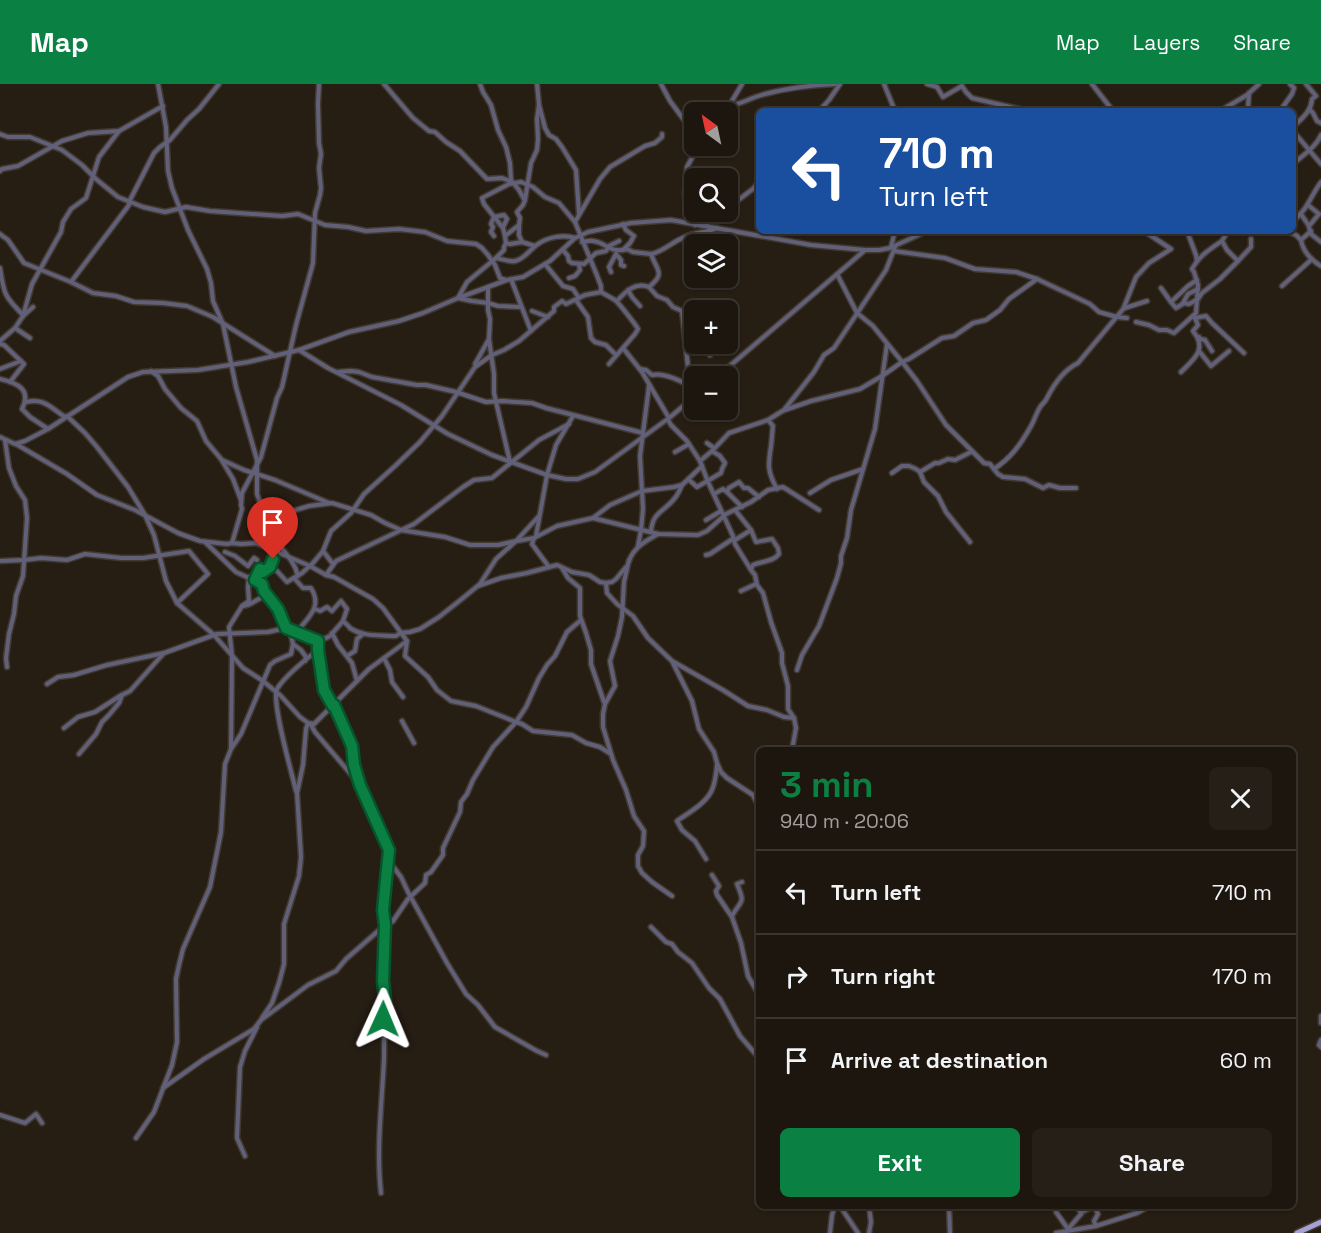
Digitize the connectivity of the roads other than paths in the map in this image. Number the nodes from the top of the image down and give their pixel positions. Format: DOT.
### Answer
graph roads {
  1 [pos="159,84"];
  2 [pos="219,84"];
  3 [pos="319,84"];
  4 [pos="384,84"];
  5 [pos="480,84"];
  6 [pos="537,84"];
  7 [pos="661,84"];
  8 [pos="742,84"];
  9 [pos="837,84"];
  10 [pos="884,84"];
  11 [pos="927,84"];
  12 [pos="1092,84"];
  13 [pos="1259,84"];
  14 [pos="1306,84"];
  15 [pos="1293,85"];
  16 [pos="1249,93"];
  17 [pos="731,102"];
  18 [pos="738,104"];
  19 [pos="163,105"];
  20 [pos="539,105"];
  21 [pos="822,108"];
  22 [pos="894,108"];
  23 [pos="1015,108"];
  24 [pos="1111,108"];
  25 [pos="1225,108"];
  26 [pos="1249,108"];
  27 [pos="1282,108"];
  28 [pos="1310,110"];
  29 [pos="684,121"];
  30 [pos="1321,123"];
  31 [pos="1296,127"];
  32 [pos="119,131"];
  33 [pos="0,134"];
  34 [pos="662,134"];
  35 [pos="1296,135"];
  36 [pos="1321,135"];
  37 [pos="167,142"];
  38 [pos="53,146"];
  39 [pos="1308,150"];
  40 [pos="693,156"];
  41 [pos="1296,158"];
  42 [pos="1321,164"];
  43 [pos="0,171"];
  44 [pos="92,176"];
  45 [pos="513,182"];
  46 [pos="1321,182"];
  47 [pos="527,183"];
  48 [pos="756,185"];
  49 [pos="525,200"];
  50 [pos="738,200"];
  51 [pos="129,202"];
  52 [pos="1308,205"];
  53 [pos="179,209"];
  54 [pos="579,214"];
  55 [pos="1301,214"];
  56 [pos="494,217"];
  57 [pos="1296,218"];
  58 [pos="315,222"];
  59 [pos="575,222"];
  60 [pos="710,222"];
  61 [pos="623,224"];
  62 [pos="519,225"];
  63 [pos="695,225"];
  64 [pos="705,226"];
  65 [pos="503,228"];
  66 [pos="717,228"];
  67 [pos="1310,231"];
  68 [pos="0,234"];
  69 [pos="895,234"];
  70 [pos="921,234"];
  71 [pos="1148,234"];
  72 [pos="1189,234"];
  73 [pos="1225,234"];
  74 [pos="1294,234"];
  75 [pos="580,235"];
  76 [pos="494,236"];
  77 [pos="505,236"];
  78 [pos="575,238"];
  79 [pos="1251,239"];
  80 [pos="1301,240"];
  81 [pos="619,241"];
  82 [pos="1222,241"];
  83 [pos="522,242"];
  84 [pos="582,242"];
  85 [pos="1321,242"];
  86 [pos="506,243"];
  87 [pos="535,246"];
  88 [pos="609,248"];
  89 [pos="893,248"];
  90 [pos="563,250"];
  91 [pos="622,250"];
  92 [pos="865,250"];
  93 [pos="615,252"];
  94 [pos="651,254"];
  95 [pos="590,259"];
  96 [pos="1312,259"];
  97 [pos="494,260"];
  98 [pos="1238,261"];
  99 [pos="1197,262"];
  100 [pos="546,264"];
  101 [pos="579,264"];
  102 [pos="624,266"];
  103 [pos="1321,266"];
  104 [pos="0,268"];
  105 [pos="40,270"];
  106 [pos="611,272"];
  107 [pos="837,274"];
  108 [pos="569,278"];
  109 [pos="1037,279"];
  110 [pos="509,280"];
  111 [pos="1197,280"];
  112 [pos="71,282"];
  113 [pos="1282,286"];
  114 [pos="488,287"];
  115 [pos="649,287"];
  116 [pos="1161,288"];
  117 [pos="1198,289"];
  118 [pos="628,290"];
  119 [pos="601,292"];
  120 [pos="458,298"];
  121 [pos="577,299"];
  122 [pos="1198,299"];
  123 [pos="616,301"];
  124 [pos="1147,301"];
  125 [pos="1171,302"];
  126 [pos="488,303"];
  127 [pos="1183,303"];
  128 [pos="640,306"];
  129 [pos="520,307"];
  130 [pos="33,308"];
  131 [pos="1124,308"];
  132 [pos="532,311"];
  133 [pos="682,311"];
  134 [pos="857,313"];
  135 [pos="23,316"];
  136 [pos="548,317"];
  137 [pos="1117,317"];
  138 [pos="1195,317"];
  139 [pos="1127,318"];
  140 [pos="1136,322"];
  141 [pos="223,324"];
  142 [pos="15,328"];
  143 [pos="531,331"];
  144 [pos="1198,337"];
  145 [pos="30,338"];
  146 [pos="489,339"];
  147 [pos="0,342"];
  148 [pos="887,343"];
  149 [pos="623,348"];
  150 [pos="299,350"];
  151 [pos="1199,351"];
  152 [pos="1212,351"];
  153 [pos="1229,351"];
  154 [pos="291,352"];
  155 [pos="1244,353"];
  156 [pos="492,355"];
  157 [pos="616,355"];
  158 [pos="275,356"];
  159 [pos="21,361"];
  160 [pos="902,362"];
  161 [pos="231,364"];
  162 [pos="609,364"];
  163 [pos="688,366"];
  164 [pos="730,366"];
  165 [pos="0,369"];
  166 [pos="639,369"];
  167 [pos="151,371"];
  168 [pos="337,372"];
  169 [pos="1181,372"];
  170 [pos="470,373"];
  171 [pos="882,376"];
  172 [pos="0,379"];
  173 [pos="10,381"];
  174 [pos="684,382"];
  175 [pos="650,386"];
  176 [pos="457,393"];
  177 [pos="26,402"];
  178 [pos="496,402"];
  179 [pos="684,406"];
  180 [pos="784,410"];
  181 [pos="66,416"];
  182 [pos="574,416"];
  183 [pos="669,419"];
  184 [pos="768,420"];
  185 [pos="568,424"];
  186 [pos="434,425"];
  187 [pos="48,429"];
  188 [pos="643,435"];
  189 [pos="0,437"];
  190 [pos="5,439"];
  191 [pos="707,443"];
  192 [pos="15,444"];
  193 [pos="689,444"];
  194 [pos="713,450"];
  195 [pos="6,451"];
  196 [pos="675,452"];
  197 [pos="971,452"];
  198 [pos="0,454"];
  199 [pos="221,459"];
  200 [pos="510,462"];
  201 [pos="701,463"];
  202 [pos="256,466"];
  203 [pos="863,469"];
  204 [pos="994,470"];
  205 [pos="920,472"];
  206 [pos="254,473"];
  207 [pos="892,473"];
  208 [pos="547,475"];
  209 [pos="688,479"];
  210 [pos="708,482"];
  211 [pos="682,485"];
  212 [pos="1076,488"];
  213 [pos="777,489"];
  214 [pos="642,491"];
  215 [pos="727,492"];
  216 [pos="810,493"];
  217 [pos="714,494"];
  218 [pos="759,497"];
  219 [pos="241,501"];
  220 [pos="330,503"];
  221 [pos="742,507"];
  222 [pos="354,509"];
  223 [pos="735,510"];
  224 [pos="819,510"];
  225 [pos="722,514"];
  226 [pos="146,515"];
  227 [pos="539,516"];
  228 [pos="593,518"];
  229 [pos="266,519"];
  230 [pos="706,520"];
  231 [pos="401,530"];
  232 [pos="641,530"];
  233 [pos="751,531"];
  234 [pos="651,532"];
  235 [pos="658,534"];
  236 [pos="535,537"];
  237 [pos="734,540"];
  238 [pos="516,541"];
  239 [pos="205,542"];
  240 [pos="970,542"];
  241 [pos="230,543"];
  242 [pos="638,548"];
  243 [pos="276,551"];
  244 [pos="323,551"];
  245 [pos="225,552"];
  246 [pos="161,555"];
  247 [pos="706,555"];
  248 [pos="221,558"];
  249 [pos="290,558"];
  250 [pos="24,560"];
  251 [pos="257,560"];
  252 [pos="629,560"];
  253 [pos="0,561"];
  254 [pos="333,564"];
  255 [pos="310,566"];
  256 [pos="270,567"];
  257 [pos="549,567"];
  258 [pos="562,567"];
  259 [pos="751,570"];
  260 [pos="326,575"];
  261 [pos="249,577"];
  262 [pos="296,577"];
  263 [pos="255,580"];
  264 [pos="606,583"];
  265 [pos="756,584"];
  266 [pos="475,588"];
  267 [pos="741,591"];
  268 [pos="268,596"];
  269 [pos="177,603"];
  270 [pos="242,606"];
  271 [pos="622,608"];
  272 [pos="315,609"];
  273 [pos="581,620"];
  274 [pos="343,621"];
  275 [pos="288,629"];
  276 [pos="297,632"];
  277 [pos="332,633"];
  278 [pos="400,633"];
  279 [pos="231,634"];
  280 [pos="363,634"];
  281 [pos="214,635"];
  282 [pos="318,641"];
  283 [pos="406,641"];
  284 [pos="292,644"];
  285 [pos="318,650"];
  286 [pos="164,653"];
  287 [pos="232,656"];
  288 [pos="347,656"];
  289 [pos="384,658"];
  290 [pos="672,661"];
  291 [pos="304,662"];
  292 [pos="7,667"];
  293 [pos="797,670"];
  294 [pos="263,681"];
  295 [pos="358,682"];
  296 [pos="47,684"];
  297 [pos="276,692"];
  298 [pos="123,694"];
  299 [pos="403,697"];
  300 [pos="605,704"];
  301 [pos="333,705"];
  302 [pos="794,718"];
  303 [pos="402,721"];
  304 [pos="516,722"];
  305 [pos="309,723"];
  306 [pos="64,728"];
  307 [pos="414,743"];
  308 [pos="793,747"];
  309 [pos="231,749"];
  310 [pos="79,754"];
  311 [pos="611,754"];
  312 [pos="717,763"];
  313 [pos="360,785"];
  314 [pos="297,793"];
  315 [pos="756,801"];
  316 [pos="389,857"];
  317 [pos="706,859"];
  318 [pos="712,875"];
  319 [pos="742,882"];
  320 [pos="410,896"];
  321 [pos="672,896"];
  322 [pos="732,917"];
  323 [pos="385,925"];
  324 [pos="651,927"];
  325 [pos="756,989"];
  326 [pos="1321,1016"];
  327 [pos="261,1020"];
  328 [pos="1321,1023"];
  329 [pos="1321,1040"];
  330 [pos="1321,1047"];
  331 [pos="546,1055"];
  332 [pos="756,1055"];
  333 [pos="163,1088"];
  334 [pos="0,1115"];
  335 [pos="42,1123"];
  336 [pos="136,1138"];
  337 [pos="245,1156"];
  338 [pos="381,1193"];
  339 [pos="834,1209"];
  340 [pos="842,1209"];
  341 [pos="869,1209"];
  342 [pos="949,1209"];
  343 [pos="1057,1209"];
  344 [pos="1096,1209"];
  345 [pos="1144,1209"];
  346 [pos="1082,1210"];
  347 [pos="1321,1222"];
  348 [pos="1096,1226"];
  349 [pos="1089,1228"];
  350 [pos="1067,1231"];
  351 [pos="830,1233"];
  352 [pos="858,1233"];
  353 [pos="869,1233"];
  354 [pos="950,1233"];
  355 [pos="1056,1233"];
  356 [pos="1096,1233"];
  357 [pos="1297,1233"];
  1 -- 19 [label="street"];
  2 -- 37 [label="street"];
  3 -- 58 [label="street"];
  4 -- 45 [label="street"];
  5 -- 45 [label="street"];
  6 -- 20 [label="street"];
  7 -- 29 [label="street"];
  8 -- 17 [label="street"];
  9 -- 18 [label="street"];
  9 -- 21 [label="street"];
  10 -- 22 [label="street"];
  11 -- 23 [label="street"];
  12 -- 24 [label="street"];
  13 -- 16 [label="street"];
  14 -- 28 [label="street"];
  15 -- 27 [label="street"];
  16 -- 25 [label="street"];
  16 -- 26 [label="street"];
  19 -- 32 [label="street"];
  19 -- 37 [label="street"];
  20 -- 47 [label="street"];
  20 -- 54 [label="street"];
  28 -- 30 [label="street"];
  28 -- 31 [label="street"];
  32 -- 38 [label="street"];
  32 -- 44 [label="street"];
  33 -- 38 [label="street"];
  34 -- 54 [label="street"];
  35 -- 39 [label="street"];
  36 -- 39 [label="street"];
  37 -- 51 [label="street"];
  37 -- 53 [label="street"];
  38 -- 43 [label="street"];
  38 -- 44 [label="street"];
  39 -- 41 [label="street"];
  39 -- 42 [label="street"];
  40 -- 63 [label="street"];
  44 -- 51 [label="street"];
  44 -- 105 [label="street"];
  45 -- 47 [label="street"];
  45 -- 49 [label="street"];
  45 -- 56 [label="street"];
  46 -- 52 [label="street"];
  47 -- 49 [label="street"];
  47 -- 59 [label="street"];
  48 -- 50 [label="street"];
  49 -- 62 [label="street"];
  51 -- 53 [label="street"];
  51 -- 112 [label="street"];
  52 -- 55 [label="street"];
  52 -- 67 [label="street"];
  53 -- 58 [label="street"];
  53 -- 141 [label="street"];
  54 -- 59 [label="street"];
  55 -- 57 [label="street"];
  55 -- 67 [label="street"];
  56 -- 65 [label="street"];
  56 -- 65 [label="street"];
  56 -- 76 [label="street"];
  58 -- 97 [label="street"];
  58 -- 154 [label="street"];
  59 -- 75 [label="street"];
  60 -- 64 [label="street"];
  61 -- 63 [label="street"];
  61 -- 75 [label="street"];
  61 -- 91 [label="street"];
  62 -- 77 [label="street"];
  62 -- 83 [label="street"];
  63 -- 64 [label="street"];
  64 -- 66 [label="street"];
  65 -- 77 [label="street"];
  66 -- 92 [label="street"];
  66 -- 94 [label="street"];
  67 -- 80 [label="street"];
  67 -- 85 [label="street"];
  68 -- 105 [label="street"];
  69 -- 89 [label="street"];
  70 -- 89 [label="street"];
  71 -- 131 [label="street"];
  72 -- 99 [label="street"];
  73 -- 82 [label="street"];
  74 -- 80 [label="street"];
  75 -- 78 [label="street"];
  75 -- 84 [label="street"];
  77 -- 86 [label="street"];
  78 -- 87 [label="street"];
  78 -- 90 [label="street"];
  79 -- 98 [label="street"];
  80 -- 96 [label="street"];
  81 -- 88 [label="street"];
  82 -- 98 [label="street"];
  82 -- 99 [label="street"];
  83 -- 86 [label="street"];
  83 -- 87 [label="street"];
  84 -- 88 [label="street"];
  84 -- 95 [label="street"];
  86 -- 97 [label="street"];
  87 -- 97 [label="street"];
  88 -- 93 [label="street"];
  88 -- 95 [label="street"];
  89 -- 92 [label="street"];
  89 -- 109 [label="street"];
  89 -- 134 [label="street"];
  90 -- 100 [label="street"];
  90 -- 101 [label="street"];
  91 -- 93 [label="street"];
  91 -- 94 [label="street"];
  92 -- 107 [label="street"];
  93 -- 102 [label="street"];
  93 -- 106 [label="street"];
  94 -- 115 [label="street"];
  95 -- 101 [label="street"];
  95 -- 119 [label="street"];
  96 -- 103 [label="street"];
  96 -- 113 [label="street"];
  97 -- 110 [label="street"];
  97 -- 120 [label="street"];
  98 -- 122 [label="street"];
  99 -- 111 [label="street"];
  100 -- 110 [label="street"];
  100 -- 121 [label="street"];
  101 -- 108 [label="street"];
  104 -- 135 [label="street"];
  105 -- 112 [label="street"];
  105 -- 135 [label="street"];
  107 -- 134 [label="street"];
  107 -- 164 [label="street"];
  109 -- 137 [label="street"];
  109 -- 160 [label="street"];
  110 -- 114 [label="street"];
  110 -- 129 [label="street"];
  111 -- 117 [label="street"];
  111 -- 125 [label="street"];
  112 -- 141 [label="street"];
  114 -- 120 [label="street"];
  114 -- 126 [label="street"];
  115 -- 118 [label="street"];
  115 -- 133 [label="street"];
  116 -- 125 [label="street"];
  117 -- 122 [label="street"];
  117 -- 127 [label="street"];
  118 -- 123 [label="street"];
  118 -- 128 [label="street"];
  119 -- 121 [label="street"];
  119 -- 123 [label="street"];
  120 -- 126 [label="street"];
  120 -- 150 [label="street"];
  121 -- 136 [label="street"];
  121 -- 157 [label="street"];
  122 -- 127 [label="street"];
  122 -- 138 [label="street"];
  123 -- 149 [label="street"];
  124 -- 131 [label="street"];
  125 -- 127 [label="street"];
  126 -- 129 [label="street"];
  126 -- 146 [label="street"];
  129 -- 143 [label="street"];
  130 -- 135 [label="street"];
  131 -- 137 [label="street"];
  132 -- 136 [label="street"];
  133 -- 163 [label="street"];
  134 -- 148 [label="street"];
  134 -- 180 [label="street"];
  135 -- 142 [label="street"];
  136 -- 143 [label="street"];
  137 -- 139 [label="street"];
  137 -- 204 [label="street"];
  138 -- 140 [label="street"];
  138 -- 144 [label="street"];
  138 -- 155 [label="street"];
  141 -- 158 [label="street"];
  141 -- 161 [label="street"];
  142 -- 145 [label="street"];
  142 -- 147 [label="street"];
  143 -- 156 [label="street"];
  144 -- 151 [label="street"];
  144 -- 152 [label="street"];
  146 -- 156 [label="street"];
  146 -- 170 [label="street"];
  147 -- 159 [label="street"];
  148 -- 160 [label="street"];
  148 -- 171 [label="street"];
  149 -- 157 [label="street"];
  149 -- 166 [label="street"];
  150 -- 154 [label="street"];
  150 -- 168 [label="street"];
  151 -- 153 [label="street"];
  151 -- 169 [label="street"];
  154 -- 158 [label="street"];
  154 -- 202 [label="street"];
  156 -- 170 [label="street"];
  156 -- 178 [label="street"];
  157 -- 162 [label="street"];
  158 -- 161 [label="street"];
  159 -- 165 [label="street"];
  159 -- 173 [label="street"];
  160 -- 171 [label="street"];
  160 -- 197 [label="street"];
  161 -- 167 [label="street"];
  161 -- 202 [label="street"];
  166 -- 174 [label="street"];
  166 -- 175 [label="street"];
  167 -- 181 [label="street"];
  167 -- 199 [label="street"];
  168 -- 176 [label="street"];
  168 -- 186 [label="street"];
  170 -- 176 [label="street"];
  171 -- 180 [label="street"];
  171 -- 203 [label="street"];
  172 -- 173 [label="street"];
  173 -- 177 [label="street"];
  175 -- 183 [label="street"];
  175 -- 188 [label="street"];
  176 -- 178 [label="street"];
  176 -- 186 [label="street"];
  177 -- 181 [label="street"];
  177 -- 187 [label="street"];
  178 -- 182 [label="street"];
  178 -- 200 [label="street"];
  179 -- 183 [label="street"];
  180 -- 184 [label="street"];
  181 -- 187 [label="street"];
  181 -- 226 [label="street"];
  182 -- 185 [label="street"];
  182 -- 188 [label="street"];
  183 -- 188 [label="street"];
  183 -- 193 [label="street"];
  184 -- 194 [label="street"];
  184 -- 213 [label="street"];
  185 -- 200 [label="street"];
  185 -- 208 [label="street"];
  186 -- 200 [label="street"];
  186 -- 222 [label="street"];
  187 -- 192 [label="street"];
  188 -- 208 [label="street"];
  188 -- 214 [label="street"];
  189 -- 190 [label="street"];
  190 -- 192 [label="street"];
  190 -- 195 [label="street"];
  191 -- 194 [label="street"];
  192 -- 226 [label="street"];
  193 -- 196 [label="street"];
  193 -- 201 [label="street"];
  194 -- 201 [label="street"];
  194 -- 210 [label="street"];
  195 -- 198 [label="street"];
  195 -- 250 [label="street"];
  197 -- 204 [label="street"];
  197 -- 205 [label="street"];
  199 -- 206 [label="street"];
  199 -- 219 [label="street"];
  200 -- 208 [label="street"];
  200 -- 231 [label="street"];
  201 -- 209 [label="street"];
  201 -- 210 [label="street"];
  202 -- 206 [label="street"];
  203 -- 216 [label="street"];
  203 -- 293 [label="street"];
  204 -- 212 [label="street"];
  205 -- 207 [label="street"];
  205 -- 240 [label="street"];
  206 -- 219 [label="street"];
  206 -- 220 [label="street"];
  206 -- 229 [label="street"];
  208 -- 227 [label="street"];
  209 -- 210 [label="street"];
  209 -- 211 [label="street"];
  210 -- 217 [label="street"];
  211 -- 214 [label="street"];
  211 -- 234 [label="street"];
  213 -- 218 [label="street"];
  213 -- 224 [label="street"];
  214 -- 228 [label="street"];
  214 -- 232 [label="street"];
  215 -- 217 [label="street"];
  215 -- 218 [label="street"];
  215 -- 221 [label="street"];
  217 -- 225 [label="street"];
  218 -- 221 [label="street"];
  219 -- 241 [label="street"];
  220 -- 222 [label="street"];
  220 -- 229 [label="street"];
  221 -- 223 [label="street"];
  222 -- 231 [label="street"];
  222 -- 244 [label="street"];
  223 -- 225 [label="street"];
  223 -- 233 [label="street"];
  225 -- 230 [label="street"];
  225 -- 235 [label="street"];
  225 -- 237 [label="street"];
  226 -- 239 [label="street"];
  226 -- 246 [label="street"];
  227 -- 236 [label="street"];
  227 -- 238 [label="street"];
  228 -- 232 [label="street"];
  228 -- 236 [label="street"];
  229 -- 249 [label="street"];
  231 -- 238 [label="street"];
  231 -- 254 [label="street"];
  232 -- 234 [label="street"];
  232 -- 242 [label="street"];
  233 -- 237 [label="street"];
  233 -- 259 [label="street"];
  234 -- 235 [label="street"];
  235 -- 242 [label="street"];
  236 -- 238 [label="street"];
  236 -- 257 [label="street"];
  237 -- 247 [label="street"];
  237 -- 259 [label="street"];
  238 -- 266 [label="street"];
  239 -- 241 [label="street"];
  239 -- 248 [label="street"];
  241 -- 243 [label="street"];
  241 -- 245 [label="street"];
  242 -- 252 [label="street"];
  243 -- 249 [label="street"];
  243 -- 256 [label="street"];
  244 -- 254 [label="street"];
  244 -- 255 [label="street"];
  245 -- 248 [label="street"];
  245 -- 251 [label="street"];
  246 -- 250 [label="street"];
  246 -- 269 [label="street"];
  246 -- 269 [label="street"];
  248 -- 261 [label="street"];
  249 -- 255 [label="street"];
  249 -- 262 [label="street"];
  250 -- 253 [label="street"];
  250 -- 292 [label="street"];
  252 -- 264 [label="street"];
  252 -- 271 [label="street"];
  254 -- 260 [label="street"];
  255 -- 260 [label="street"];
  255 -- 262 [label="street"];
  256 -- 262 [label="street"];
  256 -- 263 [label="street"];
  257 -- 258 [label="street"];
  257 -- 266 [label="street"];
  258 -- 264 [label="street"];
  258 -- 273 [label="street"];
  259 -- 265 [label="street"];
  260 -- 278 [label="street"];
  261 -- 263 [label="street"];
  261 -- 270 [label="street"];
  262 -- 272 [label="street"];
  263 -- 268 [label="street"];
  264 -- 271 [label="street"];
  265 -- 267 [label="street"];
  265 -- 302 [label="street"];
  266 -- 278 [label="street"];
  268 -- 270 [label="street"];
  268 -- 275 [label="street"];
  269 -- 281 [label="street"];
  270 -- 279 [label="street"];
  271 -- 290 [label="street"];
  271 -- 300 [label="street"];
  272 -- 274 [label="street"];
  272 -- 276 [label="street"];
  273 -- 300 [label="street"];
  273 -- 304 [label="street"];
  274 -- 277 [label="street"];
  274 -- 280 [label="street"];
  275 -- 276 [label="street"];
  275 -- 279 [label="street"];
  275 -- 284 [label="street"];
  276 -- 282 [label="street"];
  277 -- 282 [label="street"];
  277 -- 288 [label="street"];
  278 -- 280 [label="street"];
  278 -- 283 [label="street"];
  279 -- 281 [label="street"];
  279 -- 287 [label="street"];
  280 -- 288 [label="street"];
  281 -- 286 [label="street"];
  281 -- 287 [label="street"];
  282 -- 285 [label="street"];
  283 -- 289 [label="street"];
  283 -- 304 [label="street"];
  284 -- 291 [label="street"];
  284 -- 294 [label="street"];
  285 -- 291 [label="street"];
  285 -- 301 [label="street"];
  286 -- 296 [label="street"];
  286 -- 298 [label="street"];
  287 -- 294 [label="street"];
  287 -- 309 [label="street"];
  288 -- 295 [label="street"];
  289 -- 295 [label="street"];
  289 -- 299 [label="street"];
  290 -- 302 [label="street"];
  290 -- 312 [label="street"];
  291 -- 297 [label="street"];
  294 -- 297 [label="street"];
  294 -- 309 [label="street"];
  295 -- 301 [label="street"];
  297 -- 305 [label="street"];
  297 -- 314 [label="street"];
  298 -- 306 [label="street"];
  298 -- 310 [label="street"];
  300 -- 311 [label="street"];
  301 -- 305 [label="street"];
  301 -- 313 [label="street"];
  302 -- 308 [label="street"];
  303 -- 307 [label="street"];
  304 -- 311 [label="street"];
  304 -- 320 [label="street"];
  305 -- 313 [label="street"];
  305 -- 314 [label="street"];
  309 -- 333 [label="street"];
  311 -- 321 [label="street"];
  312 -- 315 [label="street"];
  312 -- 317 [label="street"];
  313 -- 316 [label="street"];
  314 -- 327 [label="street"];
  316 -- 320 [label="street"];
  316 -- 323 [label="street"];
  318 -- 322 [label="street"];
  319 -- 322 [label="street"];
  320 -- 323 [label="street"];
  320 -- 331 [label="street"];
  322 -- 325 [label="street"];
  323 -- 327 [label="street"];
  323 -- 338 [label="street"];
  324 -- 332 [label="street"];
  326 -- 328 [label="street"];
  327 -- 333 [label="street"];
  327 -- 337 [label="street"];
  329 -- 330 [label="street"];
  333 -- 336 [label="street"];
  334 -- 335 [label="street"];
  339 -- 351 [label="street"];
  340 -- 352 [label="street"];
  341 -- 353 [label="street"];
  342 -- 354 [label="street"];
  343 -- 350 [label="street"];
  344 -- 348 [label="street"];
  345 -- 348 [label="street"];
  346 -- 350 [label="street"];
  347 -- 357 [label="main road"];
  348 -- 349 [label="street"];
  349 -- 350 [label="street"];
  349 -- 356 [label="street"];
  350 -- 355 [label="street"];
}
